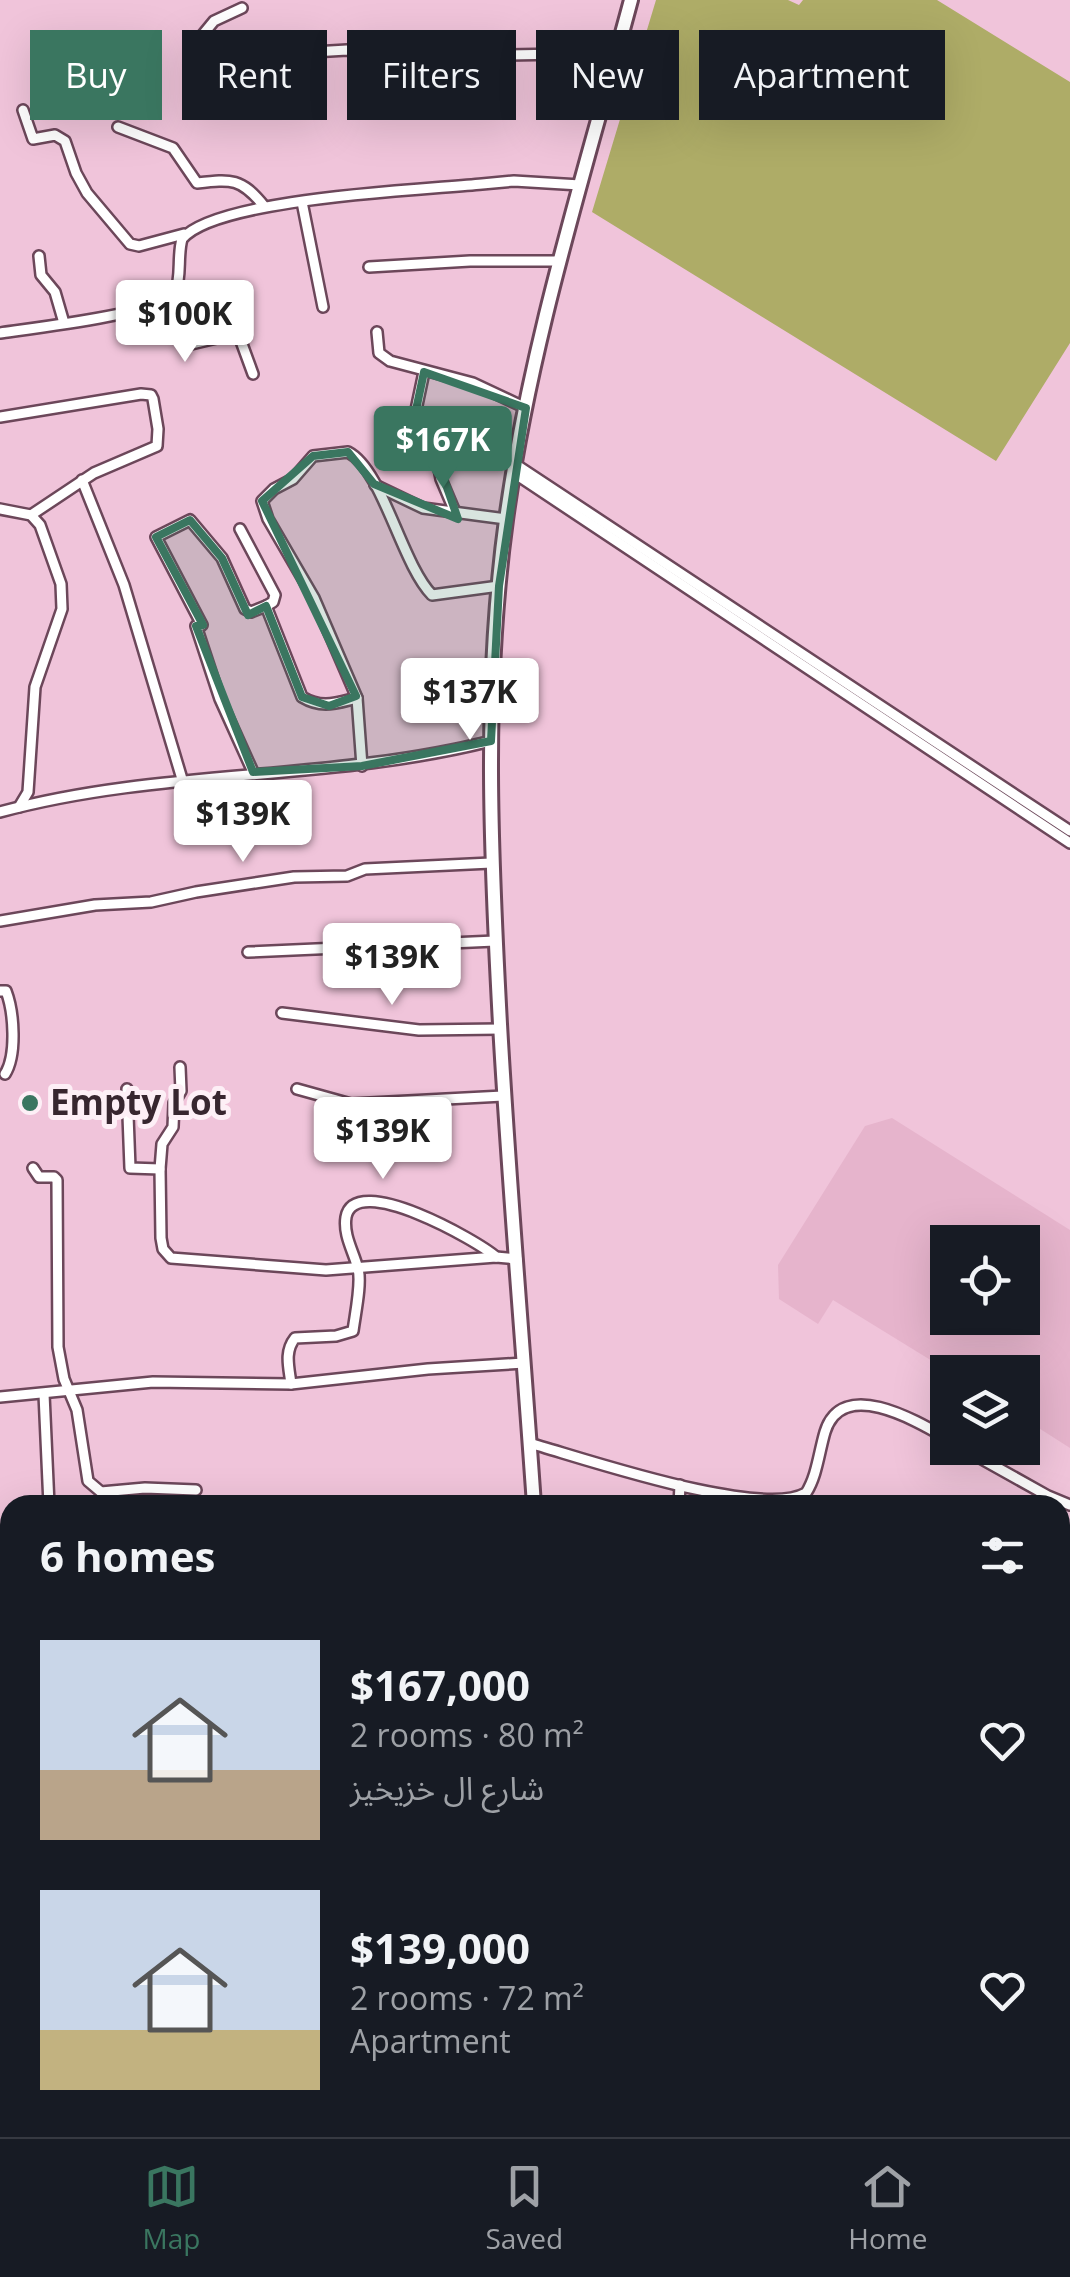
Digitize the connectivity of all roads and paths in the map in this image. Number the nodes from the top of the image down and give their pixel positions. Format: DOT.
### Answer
graph roads {
  1 [pos="631,0"];
  2 [pos="242,8"];
  3 [pos="623,30"];
  4 [pos="536,55"];
  5 [pos="23,110"];
  6 [pos="598,120"];
  7 [pos="118,127"];
  8 [pos="580,185"];
  9 [pos="302,202"];
  10 [pos="264,206"];
  11 [pos="187,233"];
  12 [pos="38,256"];
  13 [pos="559,261"];
  14 [pos="369,267"];
  15 [pos="168,302"];
  16 [pos="323,307"];
  17 [pos="64,323"];
  18 [pos="377,332"];
  19 [pos="0,333"];
  20 [pos="424,372"];
  21 [pos="253,374"];
  22 [pos="526,408"];
  23 [pos="0,418"];
  24 [pos="514,469"];
  25 [pos="82,480"];
  26 [pos="374,484"];
  27 [pos="0,509"];
  28 [pos="455,512"];
  29 [pos="31,515"];
  30 [pos="506,520"];
  31 [pos="240,529"];
  32 [pos="499,586"];
  33 [pos="266,606"];
  34 [pos="357,698"];
  35 [pos="491,741"];
  36 [pos="362,766"];
  37 [pos="252,772"];
  38 [pos="182,779"];
  39 [pos="19,806"];
  40 [pos="0,812"];
  41 [pos="1070,832"];
  42 [pos="1070,844"];
  43 [pos="490,863"];
  44 [pos="0,921"];
  45 [pos="495,941"];
  46 [pos="248,952"];
  47 [pos="0,991"];
  48 [pos="282,1013"];
  49 [pos="500,1029"];
  50 [pos="180,1067"];
  51 [pos="5,1074"];
  52 [pos="127,1089"];
  53 [pos="297,1089"];
  54 [pos="503,1096"];
  55 [pos="33,1168"];
  56 [pos="160,1169"];
  57 [pos="496,1257"];
  58 [pos="517,1259"];
  59 [pos="358,1269"];
  60 [pos="524,1363"];
  61 [pos="291,1384"];
  62 [pos="71,1390"];
  63 [pos="44,1394"];
  64 [pos="0,1397"];
  65 [pos="930,1430"];
  66 [pos="529,1443"];
  67 [pos="992,1465"];
  68 [pos="680,1485"];
  69 [pos="196,1490"];
  70 [pos="49,1495"];
  71 [pos="533,1495"];
  72 [pos="680,1495"];
  73 [pos="735,1495"];
  74 [pos="801,1495"];
  75 [pos="1046,1495"];
  1 -- 3 [label="main road"];
  2 -- 4 [label="street"];
  5 -- 11 [label="street"];
  6 -- 8 [label="main road"];
  7 -- 10 [label="street"];
  8 -- 9 [label="street"];
  8 -- 13 [label="main road"];
  9 -- 10 [label="street"];
  9 -- 16 [label="street"];
  10 -- 11 [label="street"];
  11 -- 15 [label="street"];
  12 -- 17 [label="street"];
  13 -- 14 [label="street"];
  13 -- 22 [label="main road"];
  15 -- 17 [label="street"];
  15 -- 21 [label="street"];
  17 -- 19 [label="street"];
  18 -- 20 [label="street"];
  20 -- 22 [label="street"];
  20 -- 28 [label="street"];
  22 -- 24 [label="main road"];
  23 -- 25 [label="street"];
  24 -- 30 [label="main road"];
  24 -- 41 [label="street"];
  24 -- 42 [label="street"];
  25 -- 29 [label="street"];
  25 -- 38 [label="street"];
  26 -- 28 [label="street"];
  26 -- 32 [label="street"];
  26 -- 34 [label="street"];
  27 -- 29 [label="street"];
  28 -- 30 [label="street"];
  29 -- 39 [label="street"];
  30 -- 32 [label="main road"];
  31 -- 33 [label="street"];
  32 -- 35 [label="main road"];
  33 -- 34 [label="street"];
  33 -- 37 [label="street"];
  34 -- 36 [label="street"];
  35 -- 36 [label="street"];
  35 -- 43 [label="main road"];
  36 -- 37 [label="street"];
  37 -- 38 [label="street"];
  38 -- 39 [label="street"];
  39 -- 40 [label="street"];
  43 -- 44 [label="street"];
  43 -- 45 [label="main road"];
  45 -- 46 [label="street"];
  45 -- 49 [label="main road"];
  47 -- 51 [label="street"];
  48 -- 49 [label="street"];
  49 -- 54 [label="main road"];
  50 -- 56 [label="street"];
  52 -- 56 [label="street"];
  53 -- 54 [label="street"];
  54 -- 58 [label="main road"];
  55 -- 62 [label="street"];
  56 -- 59 [label="street"];
  57 -- 58 [label="street"];
  57 -- 59 [label="street"];
  57 -- 59 [label="street"];
  58 -- 60 [label="main road"];
  59 -- 61 [label="street"];
  60 -- 61 [label="street"];
  60 -- 66 [label="main road"];
  61 -- 62 [label="street"];
  62 -- 63 [label="street"];
  62 -- 69 [label="street"];
  63 -- 64 [label="street"];
  63 -- 70 [label="street"];
  65 -- 74 [label="street"];
  66 -- 68 [label="street"];
  66 -- 71 [label="main road"];
  67 -- 75 [label="street"];
  68 -- 72 [label="street"];
  68 -- 73 [label="street"];
}
